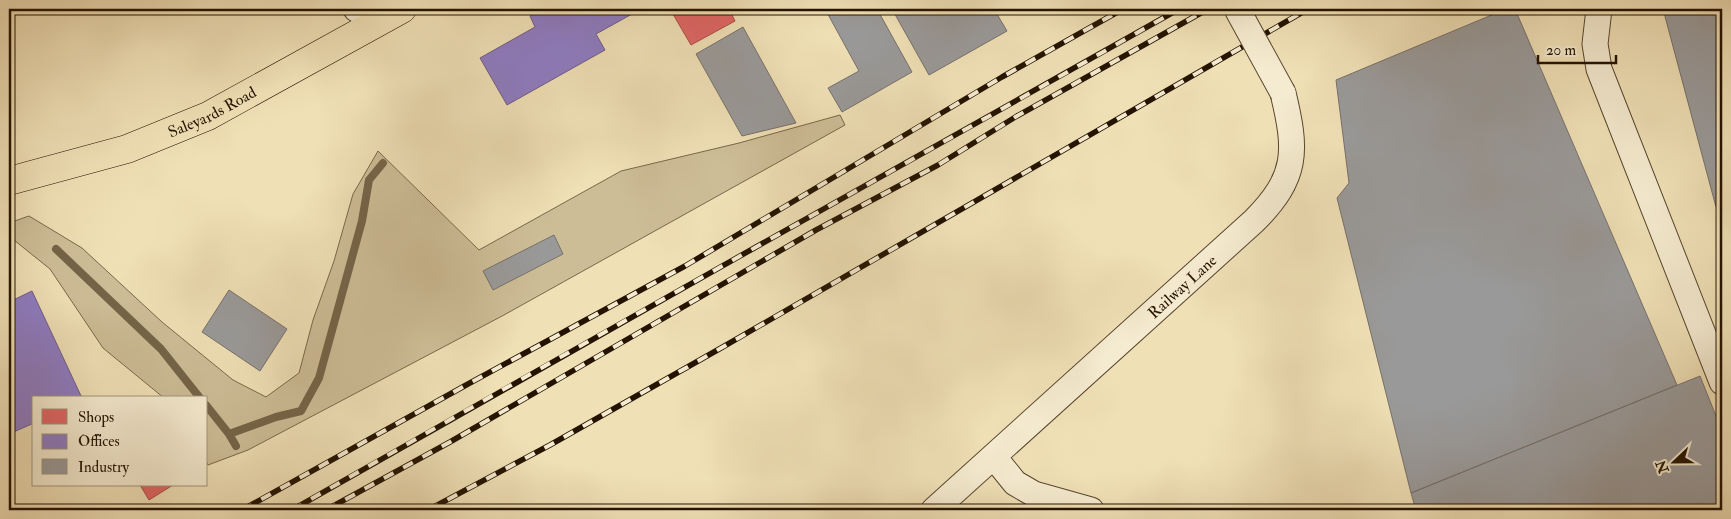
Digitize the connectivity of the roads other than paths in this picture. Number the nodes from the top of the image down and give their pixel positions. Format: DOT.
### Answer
graph roads {
  1 [pos="402,9"];
  2 [pos="1237,9"];
  3 [pos="1598,9"];
  4 [pos="367,15"];
  5 [pos="9,181"];
  6 [pos="1716,350"];
  7 [pos="1722,382"];
  8 [pos="994,457"];
  9 [pos="934,510"];
  10 [pos="1091,510"];
  1 -- 4 [label="main road, Saleyards Road"];
  2 -- 8 [label="street, Railway Lane, bridge"];
  3 -- 6 [label="street"];
  4 -- 5 [label="main road, Saleyards Road"];
  6 -- 7 [label="street"];
  8 -- 9 [label="street, Railway Lane"];
  8 -- 10 [label="street"];
}
